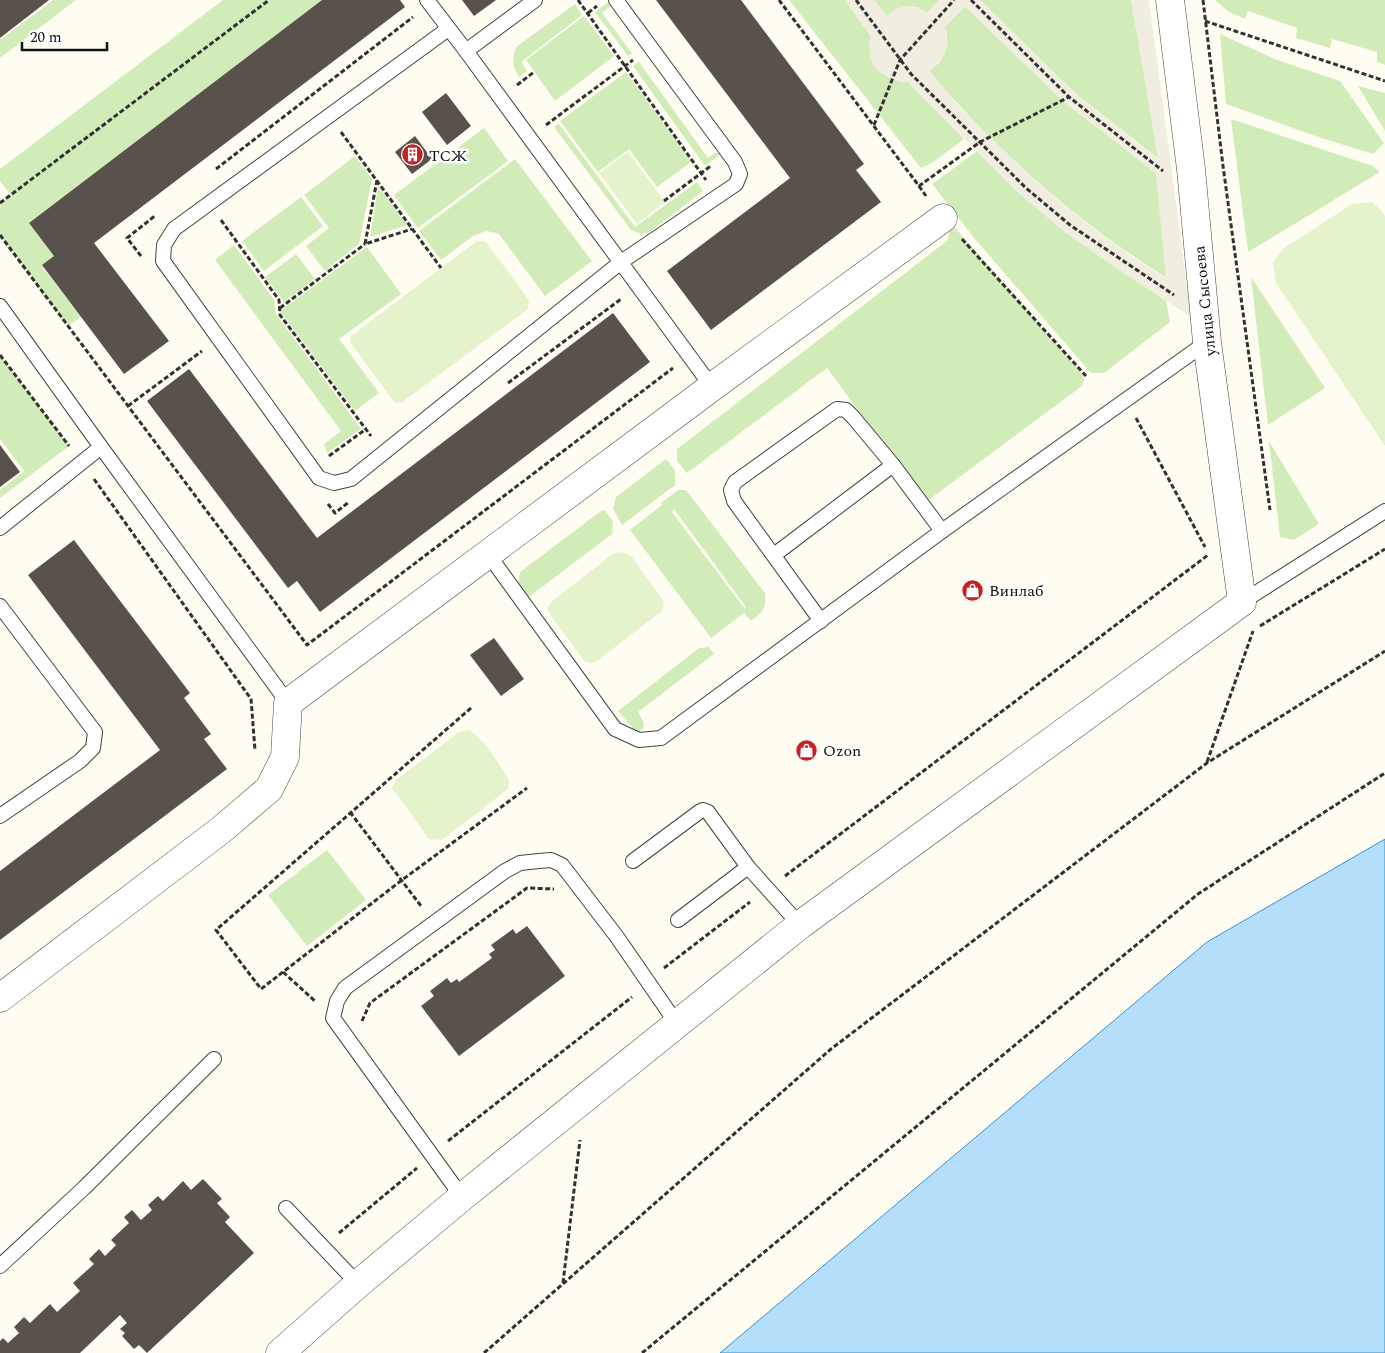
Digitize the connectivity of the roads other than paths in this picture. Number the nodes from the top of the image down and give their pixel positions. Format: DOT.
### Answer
graph roads {
  1 [pos="427,0"];
  2 [pos="536,0"];
  3 [pos="616,0"];
  4 [pos="1170,0"];
  5 [pos="448,29"];
  6 [pos="466,51"];
  7 [pos="943,218"];
  8 [pos="621,262"];
  9 [pos="0,306"];
  10 [pos="1207,342"];
  11 [pos="712,386"];
  12 [pos="101,447"];
  13 [pos="893,466"];
  14 [pos="1385,511"];
  15 [pos="0,528"];
  16 [pos="942,531"];
  17 [pos="488,554"];
  18 [pos="774,555"];
  19 [pos="1242,602"];
  20 [pos="0,606"];
  21 [pos="821,621"];
  22 [pos="288,703"];
  23 [pos="0,816"];
  24 [pos="633,861"];
  25 [pos="748,867"];
  26 [pos="678,920"];
  27 [pos="800,925"];
  28 [pos="0,998"];
  29 [pos="677,1024"];
  30 [pos="214,1059"];
  31 [pos="462,1197"];
  32 [pos="286,1208"];
  33 [pos="0,1266"];
  34 [pos="358,1284"];
  35 [pos="280,1353"];
  1 -- 5 [label="lane"];
  2 -- 6 [label="lane"];
  3 -- 8 [label="lane"];
  4 -- 10 [label="street, улица Сысоева"];
  5 -- 6 [label="lane"];
  5 -- 8 [label="lane"];
  6 -- 8 [label="lane"];
  7 -- 11 [label="street"];
  8 -- 11 [label="lane"];
  9 -- 12 [label="lane"];
  10 -- 16 [label="lane"];
  10 -- 19 [label="street, улица Сысоева"];
  11 -- 17 [label="street"];
  12 -- 15 [label="lane"];
  12 -- 22 [label="lane"];
  13 -- 16 [label="lane"];
  13 -- 18 [label="lane"];
  13 -- 18 [label="lane"];
  14 -- 19 [label="lane"];
  16 -- 21 [label="lane"];
  17 -- 21 [label="lane"];
  17 -- 22 [label="street"];
  18 -- 21 [label="lane"];
  19 -- 27 [label="street"];
  20 -- 23 [label="lane"];
  22 -- 28 [label="street"];
  24 -- 25 [label="lane"];
  25 -- 26 [label="lane"];
  25 -- 27 [label="lane"];
  27 -- 29 [label="street"];
  29 -- 31 [label="street"];
  29 -- 31 [label="lane"];
  30 -- 33 [label="lane"];
  31 -- 34 [label="street"];
  32 -- 34 [label="lane"];
  34 -- 35 [label="street"];
}
